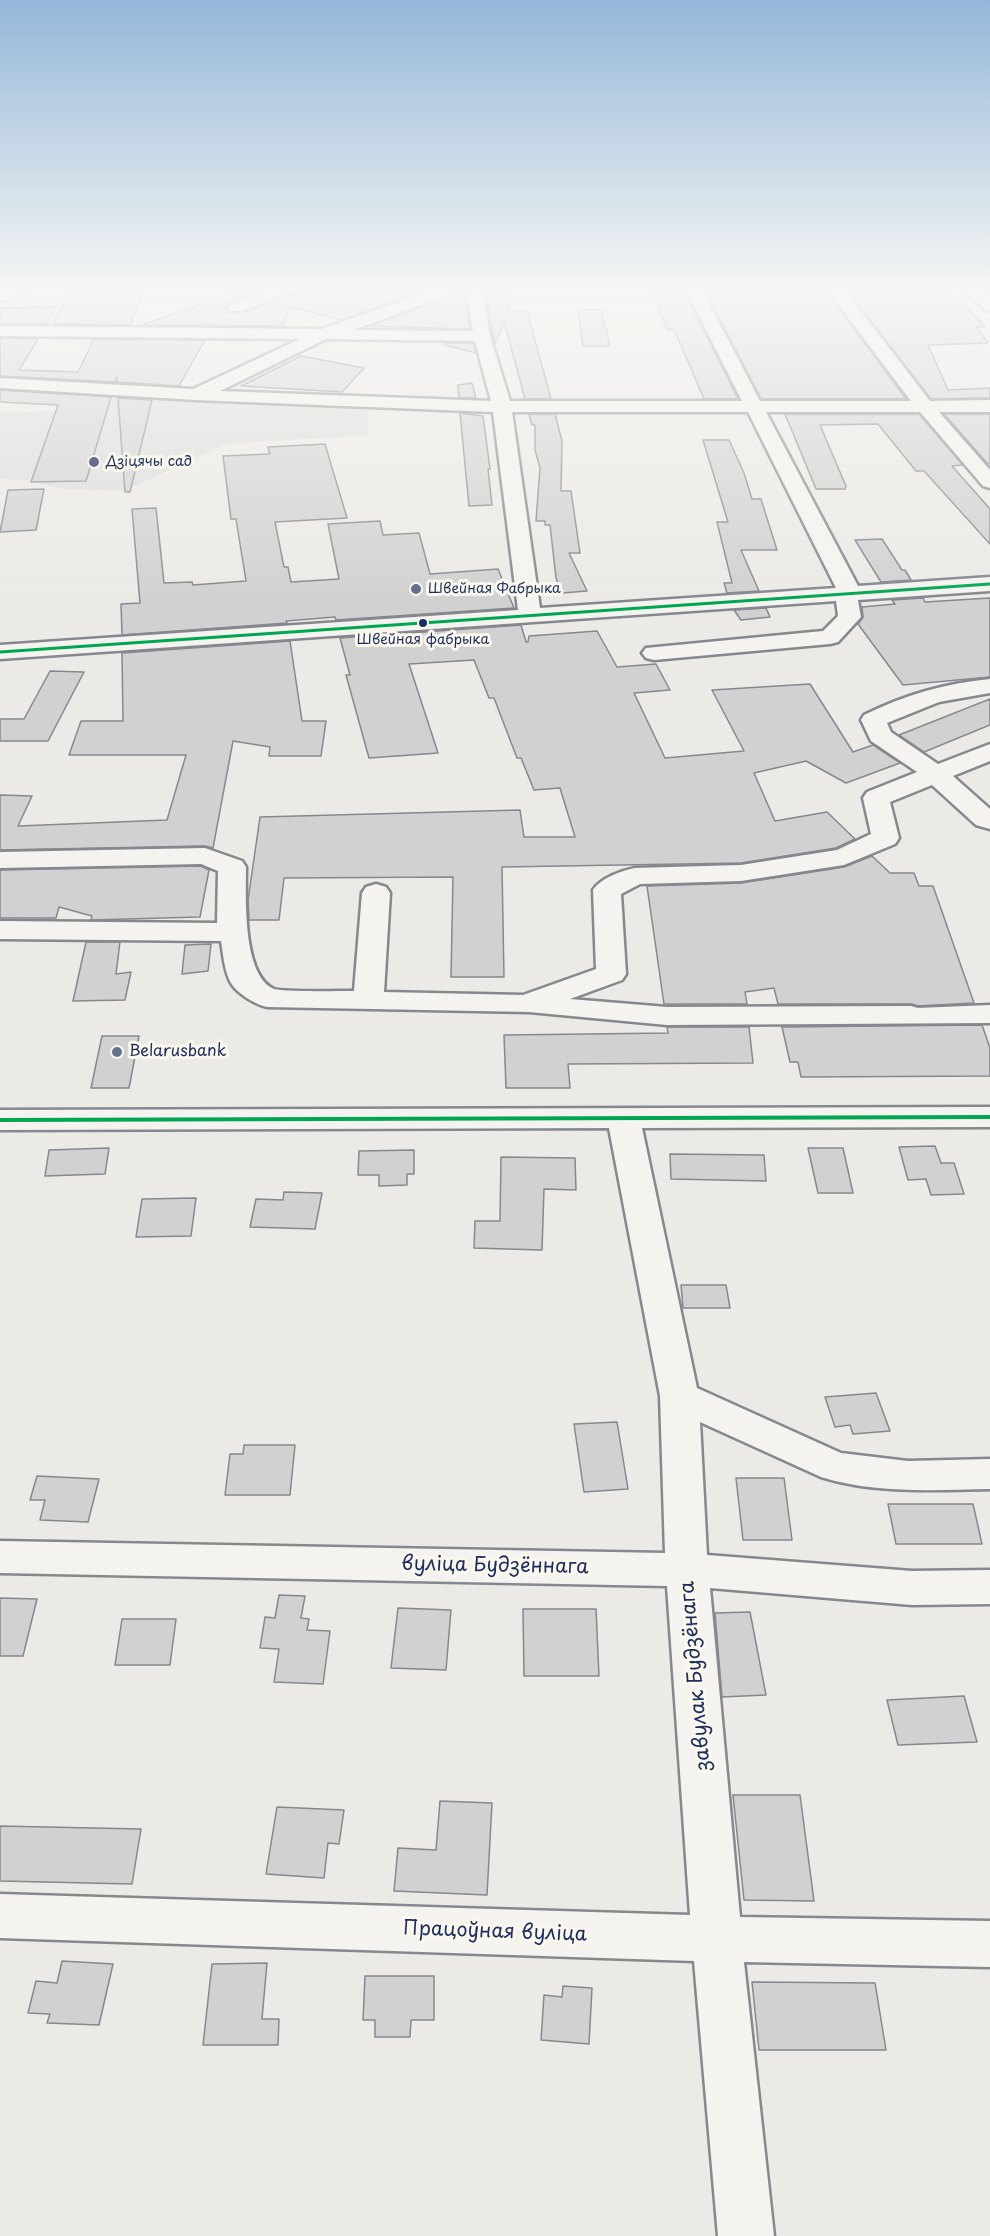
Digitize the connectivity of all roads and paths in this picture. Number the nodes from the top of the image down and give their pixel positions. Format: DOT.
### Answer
graph roads {
  1 [pos="152,392"];
  2 [pos="201,392"];
  3 [pos="498,392"];
  4 [pos="745,392"];
  5 [pos="914,392"];
  6 [pos="195,395"];
  7 [pos="923,404"];
  8 [pos="752,406"];
  9 [pos="990,406"];
  10 [pos="502,407"];
  11 [pos="990,482"];
  12 [pos="990,584"];
  13 [pos="846,593"];
  14 [pos="530,616"];
  15 [pos="0,652"];
  16 [pos="654,653"];
  17 [pos="990,686"];
  18 [pos="990,752"];
  19 [pos="936,774"];
  20 [pos="988,826"];
  21 [pos="0,860"];
  22 [pos="376,892"];
  23 [pos="0,930"];
  24 [pos="233,932"];
  25 [pos="368,1001"];
  26 [pos="525,1004"];
  27 [pos="990,1014"];
  28 [pos="990,1118"];
  29 [pos="0,1120"];
  30 [pos="624,1120"];
  31 [pos="679,1396"];
  32 [pos="990,1474"];
  33 [pos="0,1557"];
  34 [pos="687,1570"];
  35 [pos="990,1587"];
  36 [pos="0,1916"];
  37 [pos="717,1939"];
  38 [pos="990,1944"];
  39 [pos="746,2236"];
  1 -- 6 [label="street"];
  2 -- 6 [label="street"];
  3 -- 10 [label="street"];
  4 -- 8 [label="street"];
  5 -- 7 [label="street"];
  6 -- 10 [label="street"];
  7 -- 8 [label="street"];
  7 -- 9 [label="street"];
  7 -- 11 [label="street"];
  8 -- 10 [label="street"];
  8 -- 13 [label="street"];
  10 -- 14 [label="street"];
  12 -- 13 [label="street"];
  13 -- 14 [label="street"];
  13 -- 16 [label="street"];
  14 -- 15 [label="street"];
  17 -- 19 [label="street"];
  18 -- 19 [label="street"];
  19 -- 20 [label="street"];
  19 -- 26 [label="street"];
  21 -- 24 [label="street"];
  22 -- 25 [label="street"];
  23 -- 24 [label="street"];
  24 -- 25 [label="street"];
  25 -- 26 [label="street"];
  26 -- 27 [label="street"];
  28 -- 30 [label="street"];
  29 -- 30 [label="street"];
  30 -- 31 [label="street, завулак Будзёнага"];
  31 -- 32 [label="street"];
  31 -- 34 [label="street, завулак Будзёнага"];
  33 -- 34 [label="street, вуліца Будзённага"];
  34 -- 35 [label="street, вуліца Будзённага"];
  34 -- 37 [label="street, завулак Будзёнага"];
  36 -- 37 [label="street, Працоўная вуліца"];
  37 -- 38 [label="street, Працоўная вуліца"];
  37 -- 39 [label="street, завулак Будзёнага"];
}
